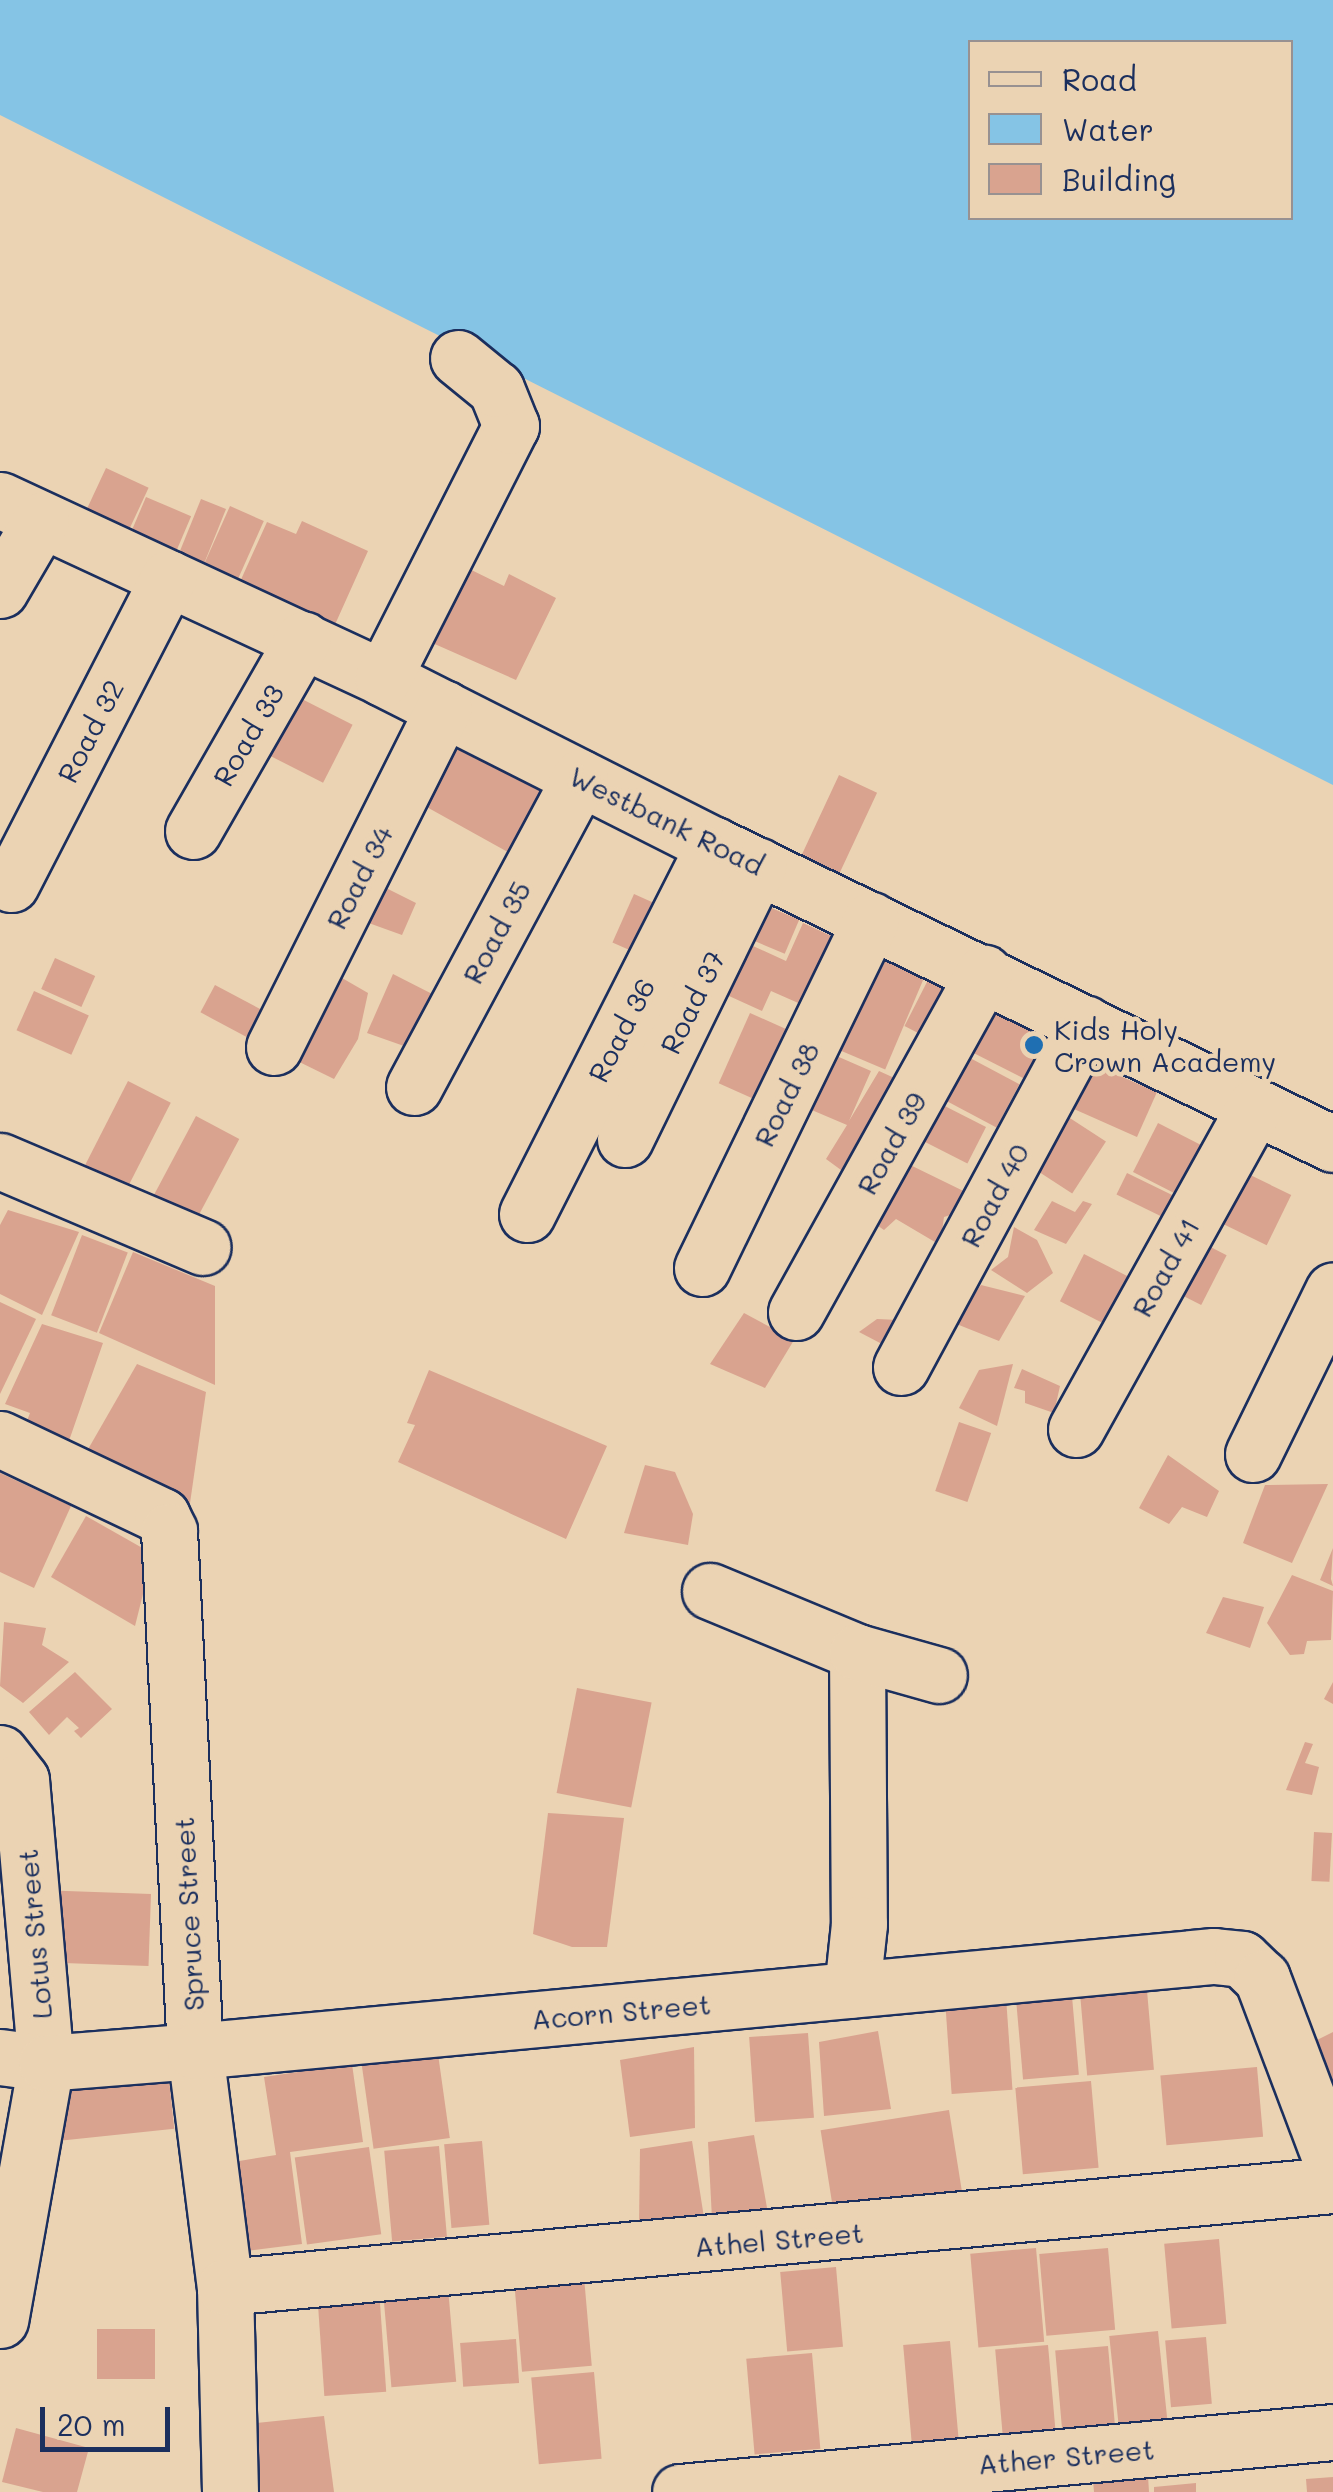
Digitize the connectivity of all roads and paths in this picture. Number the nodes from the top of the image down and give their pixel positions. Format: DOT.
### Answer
graph roads {
  1 [pos="458,358"];
  2 [pos="20,510"];
  3 [pos="168,578"];
  4 [pos="0,590"];
  5 [pos="302,639"];
  6 [pos="384,678"];
  7 [pos="444,708"];
  8 [pos="580,778"];
  9 [pos="193,831"];
  10 [pos="736,855"];
  11 [pos="11,884"];
  12 [pos="870,920"];
  13 [pos="984,974"];
  14 [pos="1086,1024"];
  15 [pos="274,1047"];
  16 [pos="414,1087"];
  17 [pos="1255,1106"];
  18 [pos="625,1140"];
  19 [pos="1333,1144"];
  20 [pos="0,1161"];
  21 [pos="527,1214"];
  22 [pos="203,1247"];
  23 [pos="702,1268"];
  24 [pos="1333,1291"];
  25 [pos="796,1312"];
  26 [pos="901,1367"];
  27 [pos="1076,1430"];
  28 [pos="0,1439"];
  29 [pos="1252,1454"];
  30 [pos="710,1591"];
  31 [pos="858,1652"];
  32 [pos="939,1676"];
  33 [pos="0,1753"];
  34 [pos="852,1990"];
  35 [pos="195,2052"];
  36 [pos="23,2060"];
  37 [pos="1333,2166"];
  38 [pos="1333,2185"];
  39 [pos="225,2287"];
  40 [pos="0,2320"];
  41 [pos="1333,2432"];
  42 [pos="230,2492"];
  43 [pos="680,2492"];
  1 -- 6 [label="street"];
  2 -- 3 [label="street, Westbank Road"];
  2 -- 4 [label="street"];
  3 -- 5 [label="street, Westbank Road"];
  3 -- 11 [label="street, Road 32"];
  5 -- 6 [label="street, Westbank Road"];
  5 -- 9 [label="street, Road 33"];
  6 -- 7 [label="street, Westbank Road"];
  7 -- 8 [label="street, Westbank Road"];
  7 -- 15 [label="street, Road 34"];
  8 -- 10 [label="street, Westbank Road"];
  8 -- 16 [label="street, Road 35"];
  10 -- 12 [label="street, Westbank Road"];
  10 -- 18 [label="street, Road 37"];
  10 -- 21 [label="street, Road 36"];
  12 -- 13 [label="street, Westbank Road"];
  12 -- 23 [label="street, Road 38"];
  13 -- 14 [label="street, Westbank Road"];
  13 -- 25 [label="street, Road 39"];
  14 -- 17 [label="street, Westbank Road"];
  14 -- 26 [label="street, Road 40"];
  17 -- 19 [label="street, Westbank Road"];
  17 -- 27 [label="street, Road 41"];
  20 -- 22 [label="street"];
  24 -- 29 [label="street"];
  28 -- 35 [label="street, Spruce Street"];
  30 -- 31 [label="street"];
  31 -- 32 [label="street"];
  31 -- 34 [label="street"];
  33 -- 36 [label="street, Lotus Street"];
  34 -- 35 [label="street, Acorn Street"];
  34 -- 37 [label="street, Acorn Street"];
  35 -- 36 [label="street, Acorn Street"];
  35 -- 39 [label="street, Spruce Street"];
  36 -- 40 [label="street, Lotus Street"];
  38 -- 39 [label="street, Athel Street"];
  39 -- 42 [label="street, Spruce Street"];
  41 -- 43 [label="street, Ather Street"];
}
